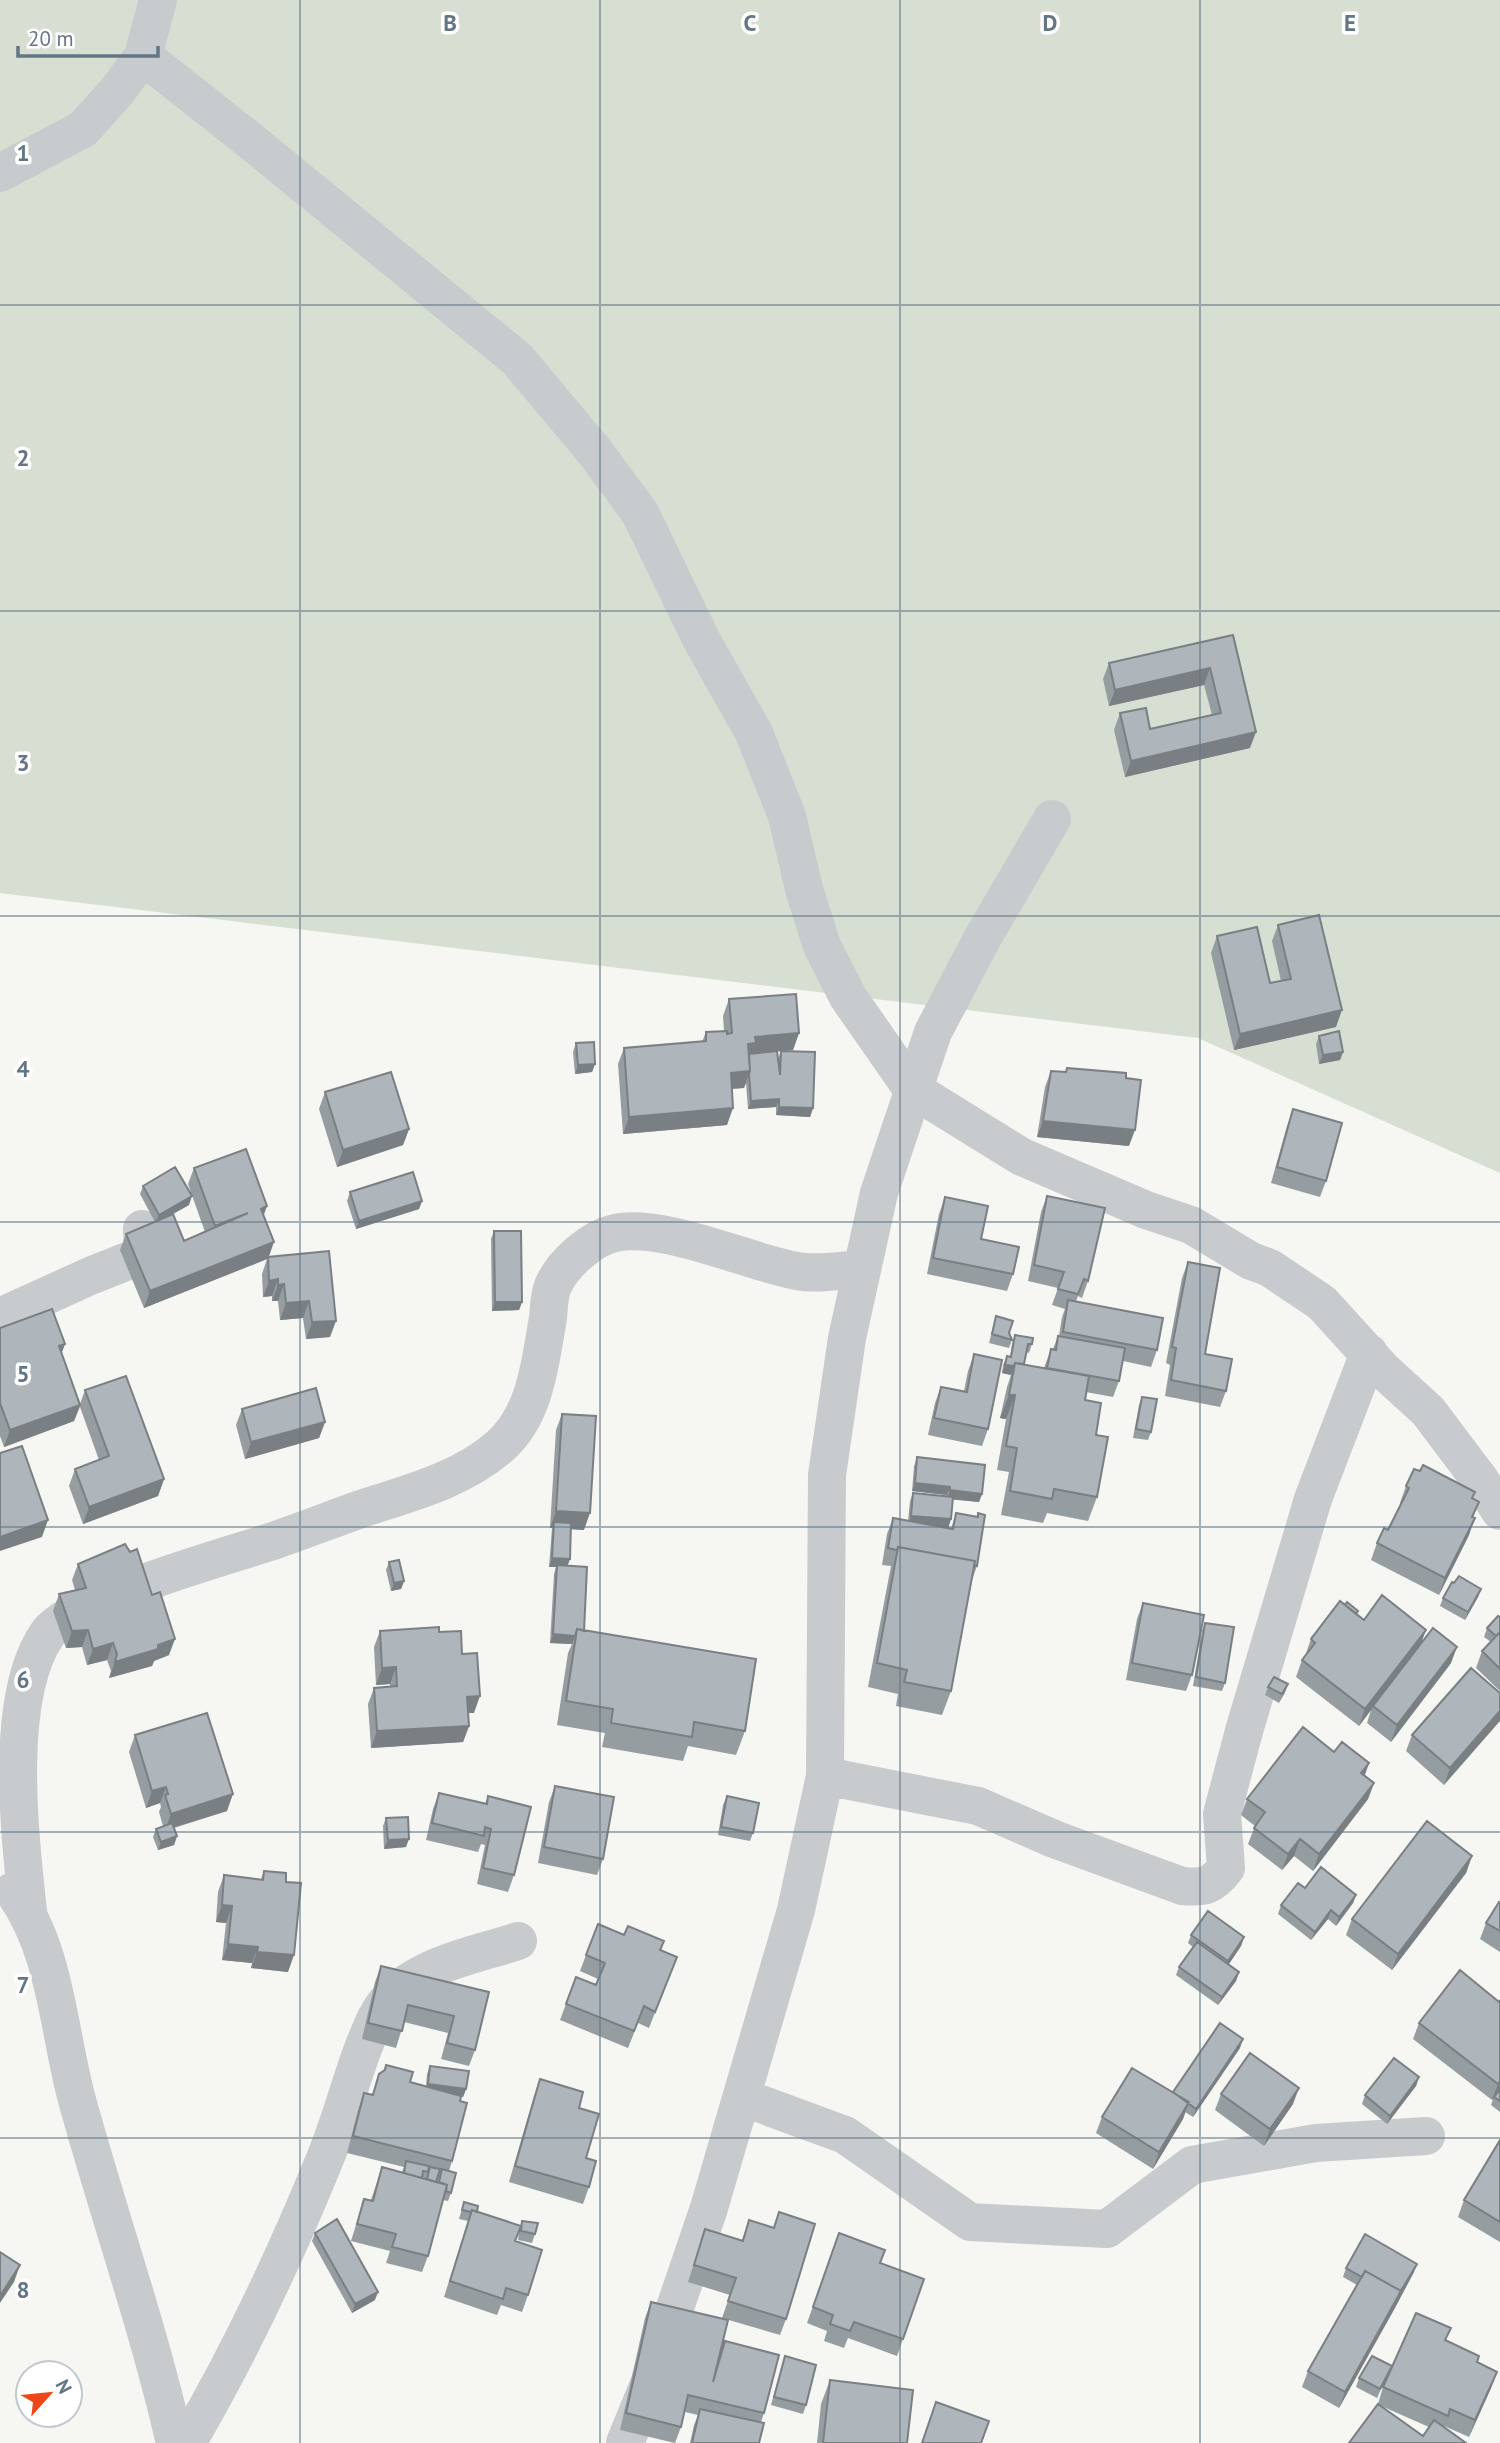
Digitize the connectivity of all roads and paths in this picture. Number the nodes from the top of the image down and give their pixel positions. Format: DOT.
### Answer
graph roads {
  1 [pos="158,0"];
  2 [pos="143,56"];
  3 [pos="0,173"];
  4 [pos="1052,819"];
  5 [pos="912,1089"];
  6 [pos="142,1229"];
  7 [pos="862,1269"];
  8 [pos="0,1317"];
  9 [pos="1369,1353"];
  10 [pos="1500,1511"];
  11 [pos="825,1776"];
  12 [pos="0,1872"];
  13 [pos="28,1911"];
  14 [pos="519,1941"];
  15 [pos="742,2096"];
  16 [pos="1426,2136"];
  17 [pos="175,2443"];
  18 [pos="187,2443"];
  19 [pos="625,2443"];
  1 -- 2 [label="street"];
  2 -- 3 [label="street"];
  2 -- 5 [label="street"];
  4 -- 5 [label="street"];
  5 -- 7 [label="street"];
  5 -- 9 [label="street"];
  6 -- 8 [label="street"];
  7 -- 11 [label="street"];
  7 -- 13 [label="street"];
  9 -- 10 [label="street"];
  9 -- 11 [label="street"];
  11 -- 15 [label="street"];
  12 -- 13 [label="street"];
  13 -- 17 [label="street"];
  14 -- 18 [label="street"];
  15 -- 16 [label="street"];
  15 -- 19 [label="street"];
}
